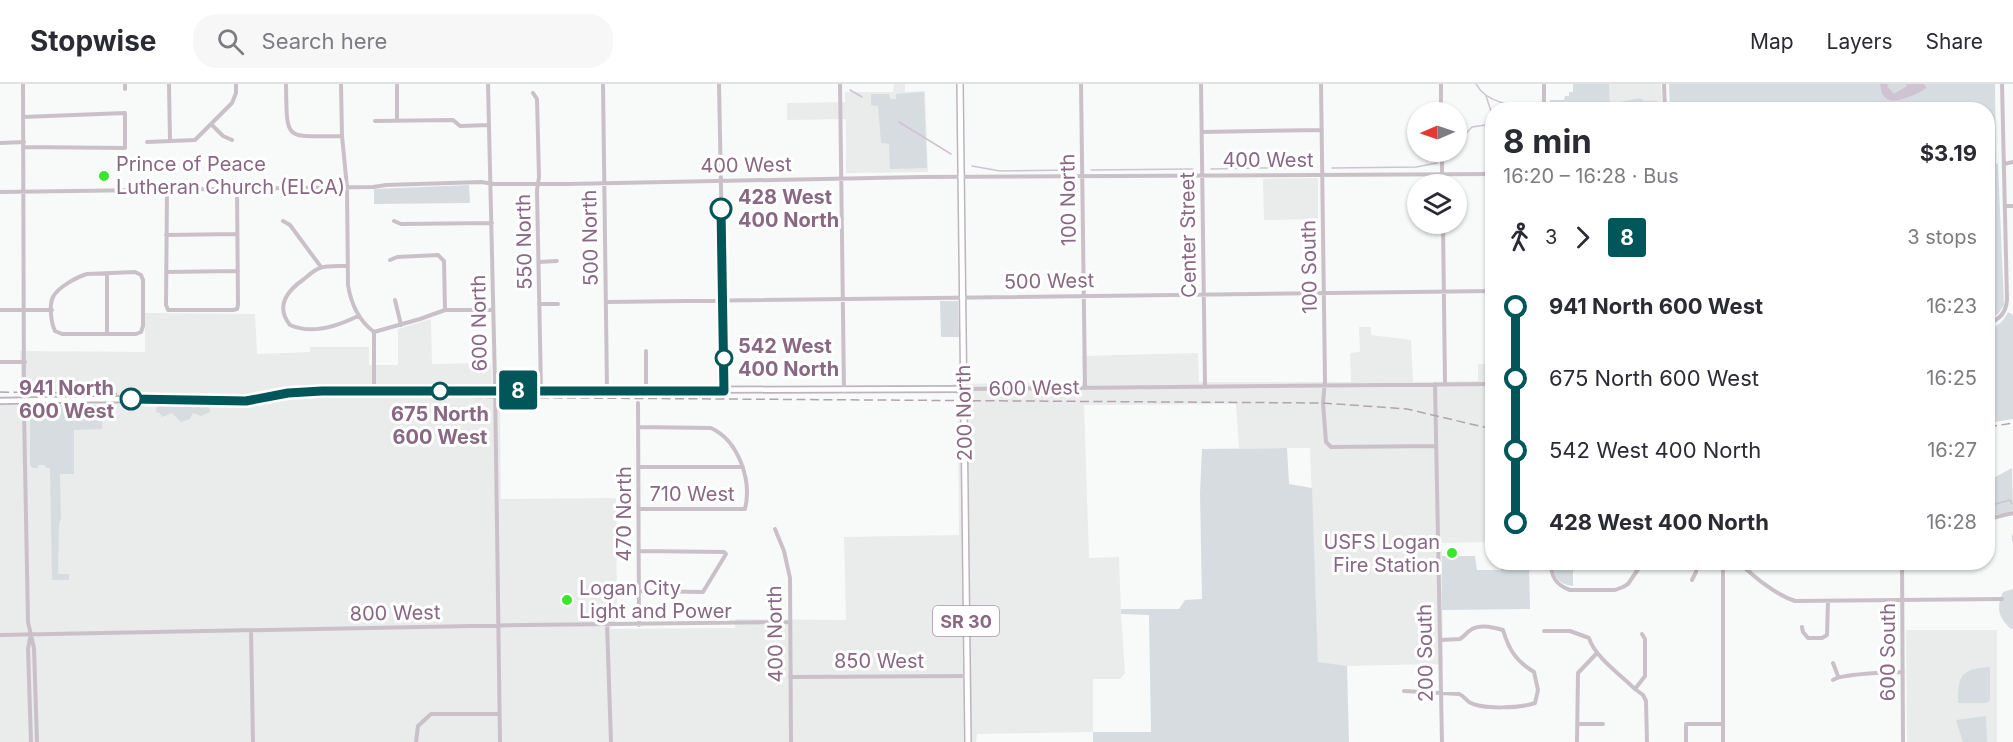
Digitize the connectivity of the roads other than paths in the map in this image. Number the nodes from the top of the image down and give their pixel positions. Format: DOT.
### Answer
graph roads {
  1 [pos="23,84"];
  2 [pos="169,84"];
  3 [pos="236,84"];
  4 [pos="286,84"];
  5 [pos="341,84"];
  6 [pos="397,84"];
  7 [pos="488,84"];
  8 [pos="603,84"];
  9 [pos="719,84"];
  10 [pos="840,84"];
  11 [pos="960,84"];
  12 [pos="1081,84"];
  13 [pos="1201,84"];
  14 [pos="1321,84"];
  15 [pos="1441,84"];
  16 [pos="1544,84"];
  17 [pos="1664,84"];
  18 [pos="2002,84"];
  19 [pos="533,93"];
  20 [pos="1441,102"];
  21 [pos="1544,102"];
  22 [pos="1665,102"];
  23 [pos="23,117"];
  24 [pos="397,120"];
  25 [pos="375,121"];
  26 [pos="211,124"];
  27 [pos="489,125"];
  28 [pos="1322,130"];
  29 [pos="1202,132"];
  30 [pos="342,136"];
  31 [pos="232,140"];
  32 [pos="170,141"];
  33 [pos="147,142"];
  34 [pos="0,143"];
  35 [pos="24,145"];
  36 [pos="1442,162"];
  37 [pos="2013,162"];
  38 [pos="2004,164"];
  39 [pos="1407,174"];
  40 [pos="1442,174"];
  41 [pos="1467,174"];
  42 [pos="1485,174"];
  43 [pos="1323,175"];
  44 [pos="1082,176"];
  45 [pos="1202,176"];
  46 [pos="962,177"];
  47 [pos="841,178"];
  48 [pos="721,181"];
  49 [pos="490,183"];
  50 [pos="604,183"];
  51 [pos="538,184"];
  52 [pos="347,187"];
  53 [pos="167,189"];
  54 [pos="237,189"];
  55 [pos="0,192"];
  56 [pos="24,192"];
  57 [pos="2005,206"];
  58 [pos="2013,206"];
  59 [pos="394,220"];
  60 [pos="283,221"];
  61 [pos="492,223"];
  62 [pos="237,234"];
  63 [pos="1443,234"];
  64 [pos="166,235"];
  65 [pos="390,260"];
  66 [pos="557,261"];
  67 [pos="539,262"];
  68 [pos="348,266"];
  69 [pos="321,267"];
  70 [pos="166,272"];
  71 [pos="238,272"];
  72 [pos="107,273"];
  73 [pos="1485,291"];
  74 [pos="1444,292"];
  75 [pos="1324,294"];
  76 [pos="1204,295"];
  77 [pos="1084,296"];
  78 [pos="963,298"];
  79 [pos="843,299"];
  80 [pos="395,300"];
  81 [pos="722,300"];
  82 [pos="606,302"];
  83 [pos="539,304"];
  84 [pos="558,304"];
  85 [pos="493,309"];
  86 [pos="0,310"];
  87 [pos="25,310"];
  88 [pos="52,310"];
  89 [pos="445,310"];
  90 [pos="358,316"];
  91 [pos="1995,322"];
  92 [pos="401,325"];
  93 [pos="374,332"];
  94 [pos="107,334"];
  95 [pos="646,351"];
  96 [pos="0,362"];
  97 [pos="25,362"];
  98 [pos="1445,383"];
  99 [pos="1435,384"];
  100 [pos="1485,384"];
  101 [pos="1325,385"];
  102 [pos="1205,386"];
  103 [pos="1085,387"];
  104 [pos="964,389"];
  105 [pos="495,390"];
  106 [pos="541,390"];
  107 [pos="374,391"];
  108 [pos="607,391"];
  109 [pos="646,391"];
  110 [pos="724,391"];
  111 [pos="844,391"];
  112 [pos="0,401"];
  113 [pos="25,401"];
  114 [pos="638,404"];
  115 [pos="638,427"];
  116 [pos="1436,446"];
  117 [pos="638,467"];
  118 [pos="743,467"];
  119 [pos="639,509"];
  120 [pos="2013,513"];
  121 [pos="1995,517"];
  122 [pos="775,529"];
  123 [pos="639,551"];
  124 [pos="1551,570"];
  125 [pos="1638,570"];
  126 [pos="1696,570"];
  127 [pos="1724,570"];
  128 [pos="1749,570"];
  129 [pos="1902,570"];
  130 [pos="1692,580"];
  131 [pos="639,591"];
  132 [pos="2002,598"];
  133 [pos="1902,600"];
  134 [pos="1828,601"];
  135 [pos="790,622"];
  136 [pos="607,624"];
  137 [pos="498,625"];
  138 [pos="639,625"];
  139 [pos="1802,627"];
  140 [pos="251,631"];
  141 [pos="1545,631"];
  142 [pos="0,634"];
  143 [pos="30,634"];
  144 [pos="1642,634"];
  145 [pos="1440,640"];
  146 [pos="1597,652"];
  147 [pos="1833,663"];
  148 [pos="1903,672"];
  149 [pos="790,676"];
  150 [pos="967,676"];
  151 [pos="1838,676"];
  152 [pos="1833,680"];
  153 [pos="1635,689"];
  154 [pos="1404,691"];
  155 [pos="1441,694"];
  156 [pos="499,714"];
  157 [pos="1577,724"];
  158 [pos="1603,724"];
  159 [pos="1723,724"];
  160 [pos="31,742"];
  161 [pos="37,742"];
  162 [pos="253,742"];
  163 [pos="416,742"];
  164 [pos="500,742"];
  165 [pos="610,742"];
  166 [pos="791,742"];
  167 [pos="968,742"];
  168 [pos="1442,742"];
  169 [pos="1577,742"];
  170 [pos="1647,742"];
  171 [pos="1686,742"];
  172 [pos="1723,742"];
  173 [pos="1903,742"];
  1 -- 23 [label="street"];
  2 -- 32 [label="street"];
  3 -- 26 [label="street"];
  4 -- 30 [label="street"];
  5 -- 30 [label="street"];
  6 -- 24 [label="street"];
  7 -- 27 [label="street, 600 North"];
  8 -- 50 [label="street, 500 North"];
  9 -- 48 [label="street"];
  10 -- 47 [label="street"];
  11 -- 46 [label="highway, 200 North / SR 30"];
  12 -- 44 [label="street, 100 North"];
  13 -- 29 [label="street, Center Street"];
  14 -- 28 [label="street, 100 South"];
  15 -- 20 [label="street"];
  16 -- 21 [label="street"];
  17 -- 22 [label="street"];
  18 -- 38 [label="street"];
  19 -- 51 [label="street, 550 North"];
  23 -- 35 [label="street"];
  23 -- 35 [label="street"];
  24 -- 25 [label="street"];
  24 -- 27 [label="street"];
  26 -- 31 [label="street"];
  26 -- 32 [label="street"];
  27 -- 49 [label="street, 600 North"];
  28 -- 29 [label="street"];
  28 -- 43 [label="street, 100 South"];
  29 -- 45 [label="street, Center Street"];
  30 -- 52 [label="street"];
  32 -- 33 [label="street"];
  34 -- 35 [label="street"];
  35 -- 56 [label="street"];
  36 -- 40 [label="street"];
  37 -- 38 [label="street"];
  38 -- 57 [label="street"];
  39 -- 43 [label="street, 400 West"];
  41 -- 42 [label="street, 400 West"];
  43 -- 45 [label="street, 400 West"];
  43 -- 75 [label="street, 100 South"];
  44 -- 45 [label="street, 400 West"];
  44 -- 46 [label="street, 400 West"];
  44 -- 77 [label="street, 100 North"];
  45 -- 76 [label="street, Center Street"];
  46 -- 47 [label="street, 400 West"];
  46 -- 78 [label="highway, 200 North / SR 30"];
  47 -- 48 [label="street, 400 West"];
  47 -- 79 [label="street"];
  48 -- 50 [label="street, 400 West"];
  48 -- 81 [label="street"];
  49 -- 51 [label="street, 400 West"];
  49 -- 52 [label="street, 400 West"];
  49 -- 61 [label="street, 600 North"];
  50 -- 51 [label="street, 400 West"];
  50 -- 82 [label="street, 500 North"];
  51 -- 67 [label="street, 550 North"];
  52 -- 54 [label="street, 400 West"];
  52 -- 68 [label="street"];
  53 -- 54 [label="street, 400 West"];
  53 -- 56 [label="street, 400 West"];
  53 -- 64 [label="street"];
  54 -- 62 [label="street"];
  55 -- 56 [label="street, 400 West"];
  56 -- 87 [label="street"];
  57 -- 58 [label="street"];
  57 -- 91 [label="street"];
  59 -- 61 [label="street"];
  60 -- 69 [label="street"];
  61 -- 85 [label="street, 600 North"];
  62 -- 64 [label="street"];
  62 -- 71 [label="street"];
  63 -- 74 [label="street"];
  64 -- 70 [label="street"];
  65 -- 89 [label="street"];
  66 -- 67 [label="street"];
  67 -- 83 [label="street, 550 North"];
  68 -- 69 [label="street"];
  68 -- 90 [label="street"];
  69 -- 90 [label="street"];
  70 -- 71 [label="street"];
  70 -- 71 [label="street"];
  72 -- 88 [label="street"];
  72 -- 94 [label="street"];
  72 -- 94 [label="street"];
  73 -- 74 [label="street, 500 West"];
  74 -- 75 [label="street, 500 West"];
  74 -- 98 [label="street"];
  75 -- 76 [label="street, 500 West"];
  75 -- 101 [label="street, 100 South"];
  76 -- 77 [label="street, 500 West"];
  76 -- 102 [label="street, Center Street"];
  77 -- 78 [label="street, 500 West"];
  77 -- 103 [label="street, 100 North"];
  78 -- 79 [label="street, 500 West"];
  78 -- 104 [label="highway, 200 North / SR 30"];
  79 -- 81 [label="street, 500 West"];
  79 -- 111 [label="street"];
  80 -- 92 [label="street"];
  81 -- 82 [label="street, 500 West"];
  81 -- 110 [label="street"];
  82 -- 108 [label="street, 500 North"];
  83 -- 84 [label="street"];
  83 -- 106 [label="street, 550 North"];
  85 -- 89 [label="street"];
  85 -- 105 [label="street, 600 North"];
  86 -- 87 [label="street"];
  87 -- 88 [label="street"];
  87 -- 97 [label="street"];
  88 -- 94 [label="street"];
  89 -- 92 [label="street"];
  90 -- 93 [label="street"];
  92 -- 93 [label="street"];
  93 -- 107 [label="street"];
  95 -- 109 [label="street"];
  96 -- 97 [label="street"];
  97 -- 113 [label="street"];
  98 -- 99 [label="street, 600 West"];
  98 -- 100 [label="street, 600 West"];
  99 -- 101 [label="street, 600 West"];
  99 -- 116 [label="street, 200 South"];
  101 -- 102 [label="street, 600 West"];
  101 -- 116 [label="street, 100 South"];
  102 -- 103 [label="street, 600 West"];
  103 -- 104 [label="street, 600 West"];
  104 -- 111 [label="main road, 600 West"];
  104 -- 150 [label="highway, 200 North / SR 30"];
  105 -- 106 [label="main road, 600 West"];
  105 -- 107 [label="main road, 600 West"];
  105 -- 137 [label="street, 600 North"];
  106 -- 108 [label="main road, 600 West"];
  107 -- 113 [label="main road, 600 West"];
  108 -- 109 [label="main road, 600 West"];
  109 -- 110 [label="main road, 600 West"];
  110 -- 111 [label="main road, 600 West"];
  112 -- 113 [label="main road, 600 West"];
  113 -- 143 [label="street"];
  114 -- 115 [label="street, 470 North"];
  115 -- 117 [label="street, 470 North"];
  115 -- 118 [label="street"];
  116 -- 145 [label="street, 200 South"];
  117 -- 118 [label="street"];
  117 -- 119 [label="street, 470 North"];
  118 -- 119 [label="street, 710 West"];
  119 -- 123 [label="street, 470 North"];
  120 -- 121 [label="street"];
  122 -- 135 [label="street, 400 North"];
  123 -- 131 [label="street, 470 North"];
  123 -- 131 [label="street"];
  124 -- 125 [label="street"];
  126 -- 130 [label="street"];
  127 -- 159 [label="street"];
  128 -- 134 [label="street"];
  129 -- 133 [label="street, 600 South"];
  131 -- 138 [label="street, 470 North"];
  132 -- 133 [label="street"];
  133 -- 134 [label="street"];
  133 -- 148 [label="street, 600 South"];
  134 -- 139 [label="street"];
  135 -- 138 [label="street, 800 West"];
  135 -- 149 [label="street, 400 North"];
  136 -- 137 [label="street, 800 West"];
  136 -- 138 [label="street, 800 West"];
  136 -- 165 [label="street"];
  137 -- 140 [label="street, 800 West"];
  137 -- 156 [label="street, 600 North"];
  140 -- 143 [label="street, 800 West"];
  140 -- 162 [label="street"];
  141 -- 146 [label="street"];
  142 -- 143 [label="street, 800 West"];
  143 -- 160 [label="street"];
  143 -- 161 [label="street"];
  144 -- 153 [label="street"];
  145 -- 155 [label="street, 200 South"];
  145 -- 155 [label="street"];
  146 -- 153 [label="street"];
  146 -- 157 [label="street"];
  147 -- 151 [label="street"];
  148 -- 151 [label="street"];
  148 -- 173 [label="street, 600 South"];
  149 -- 150 [label="street, 850 West"];
  149 -- 166 [label="street, 400 North"];
  150 -- 167 [label="highway, 200 North / SR 30"];
  151 -- 152 [label="street"];
  153 -- 170 [label="street"];
  154 -- 155 [label="street"];
  155 -- 168 [label="street, 200 South"];
  156 -- 163 [label="street"];
  156 -- 164 [label="street, 600 North"];
  157 -- 158 [label="street"];
  157 -- 169 [label="street"];
  159 -- 171 [label="street"];
  159 -- 172 [label="street"];
}
